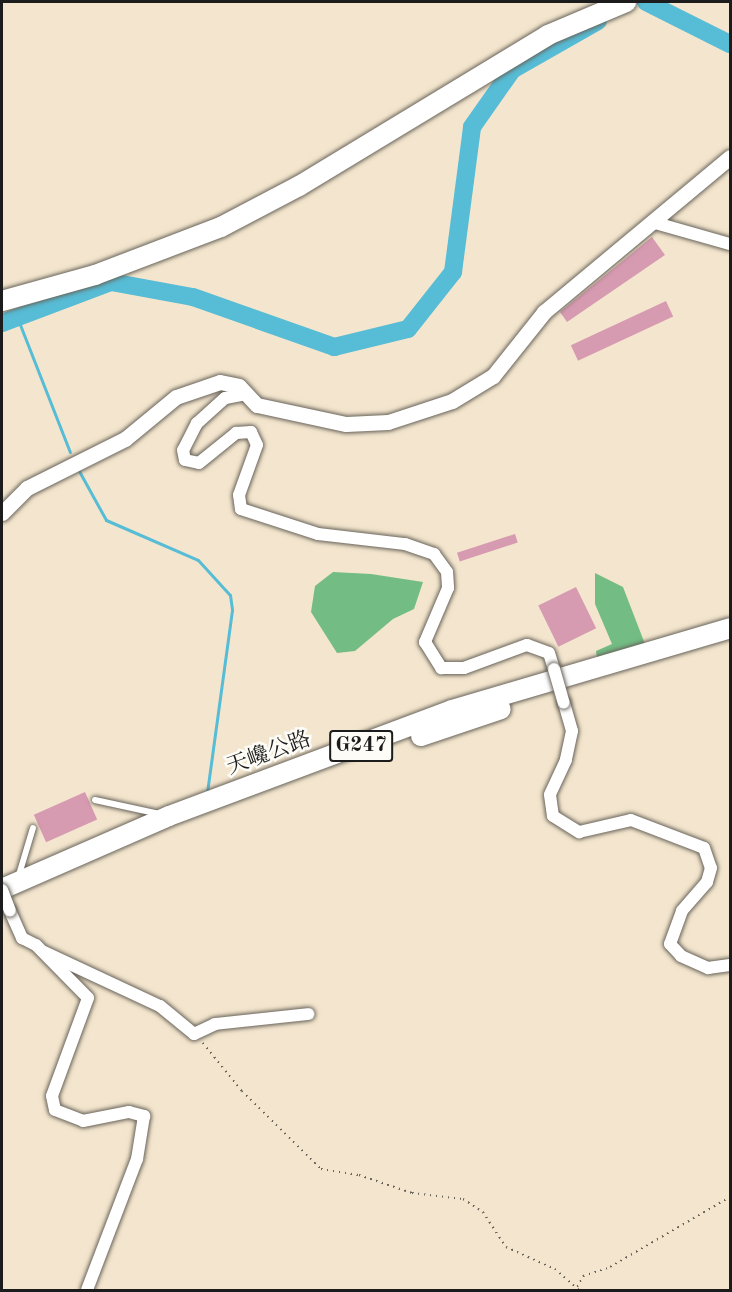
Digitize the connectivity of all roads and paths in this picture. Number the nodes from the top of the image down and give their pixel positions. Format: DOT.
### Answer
graph roads {
  1 [pos="601,2"];
  2 [pos="626,2"];
  3 [pos="416,107"];
  4 [pos="730,157"];
  5 [pos="652,222"];
  6 [pos="730,244"];
  7 [pos="2,292"];
  8 [pos="2,301"];
  9 [pos="246,394"];
  10 [pos="2,513"];
  11 [pos="730,628"];
  12 [pos="730,640"];
  13 [pos="95,801"];
  14 [pos="170,816"];
  15 [pos="33,828"];
  16 [pos="7,887"];
  17 [pos="6,904"];
  18 [pos="40,951"];
  19 [pos="730,965"];
  20 [pos="308,1014"];
  21 [pos="194,1034"];
  22 [pos="730,1197"];
  23 [pos="576,1288"];
  24 [pos="87,1290"];
  25 [pos="579,1290"];
  1 -- 3 [label="highway"];
  2 -- 3 [label="highway"];
  3 -- 7 [label="highway"];
  3 -- 8 [label="highway"];
  4 -- 5 [label="street"];
  5 -- 6 [label="street"];
  5 -- 9 [label="street"];
  9 -- 10 [label="street"];
  9 -- 19 [label="street, bridge"];
  11 -- 14 [label="highway, 天巉公路 / G247"];
  12 -- 17 [label="highway, 天巉公路 / G247"];
  13 -- 14 [label="lane"];
  14 -- 16 [label="highway, 天巉公路 / G247"];
  15 -- 16 [label="lane"];
  16 -- 17 [label="street, bridge"];
  17 -- 18 [label="street"];
  18 -- 21 [label="street"];
  18 -- 24 [label="street"];
  20 -- 21 [label="street"];
  21 -- 23 [label="path"];
  22 -- 23 [label="path"];
  23 -- 25 [label="path"];
}
